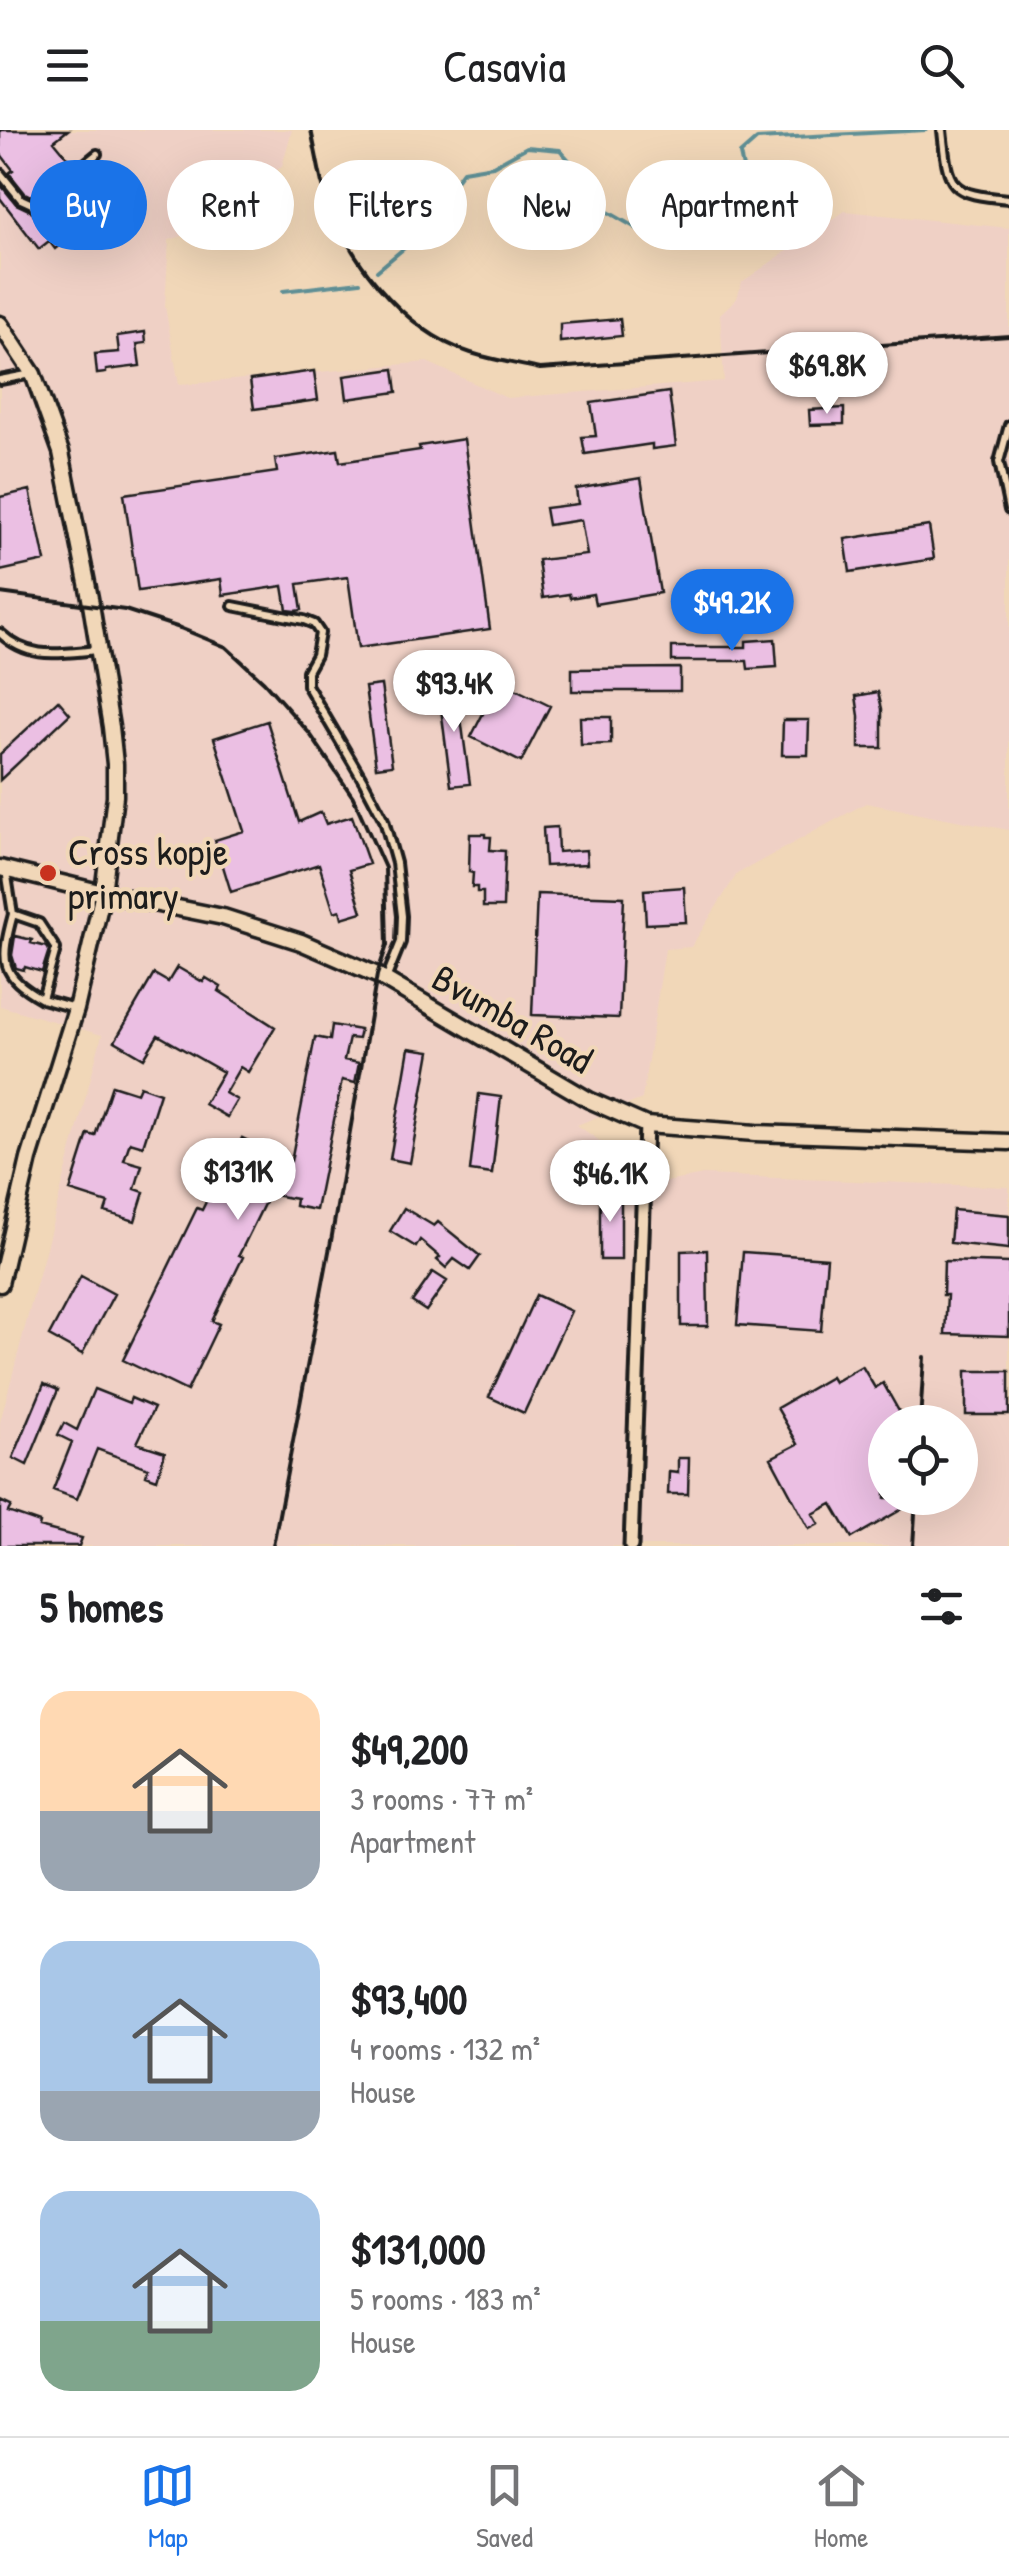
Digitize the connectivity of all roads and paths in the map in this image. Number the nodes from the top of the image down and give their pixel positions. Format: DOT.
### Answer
graph roads {
  1 [pos="942,130"];
  2 [pos="97,154"];
  3 [pos="0,173"];
  4 [pos="1009,199"];
  5 [pos="0,324"];
  6 [pos="33,374"];
  7 [pos="0,380"];
  8 [pos="1009,425"];
  9 [pos="1006,485"];
  10 [pos="1009,510"];
  11 [pos="233,606"];
  12 [pos="0,633"];
  13 [pos="98,650"];
  14 [pos="3,868"];
  15 [pos="103,893"];
  16 [pos="13,914"];
  17 [pos="386,980"];
  18 [pos="42,999"];
  19 [pos="76,1009"];
  20 [pos="646,1125"];
  21 [pos="1009,1142"];
  22 [pos="0,1284"];
  23 [pos="631,1546"];
  1 -- 4 [label="lane"];
  2 -- 3 [label="lane"];
  5 -- 6 [label="street"];
  6 -- 7 [label="lane"];
  6 -- 13 [label="street"];
  8 -- 9 [label="lane"];
  9 -- 10 [label="lane"];
  11 -- 17 [label="lane"];
  12 -- 13 [label="lane"];
  13 -- 15 [label="street"];
  14 -- 15 [label="street, Bvumba Road"];
  14 -- 16 [label="lane"];
  15 -- 17 [label="street, Bvumba Road"];
  15 -- 19 [label="street"];
  16 -- 18 [label="lane"];
  16 -- 18 [label="lane"];
  17 -- 20 [label="street, Bvumba Road"];
  18 -- 19 [label="lane"];
  19 -- 22 [label="street"];
  20 -- 21 [label="street, Bvumba Road"];
  20 -- 23 [label="street"];
}
